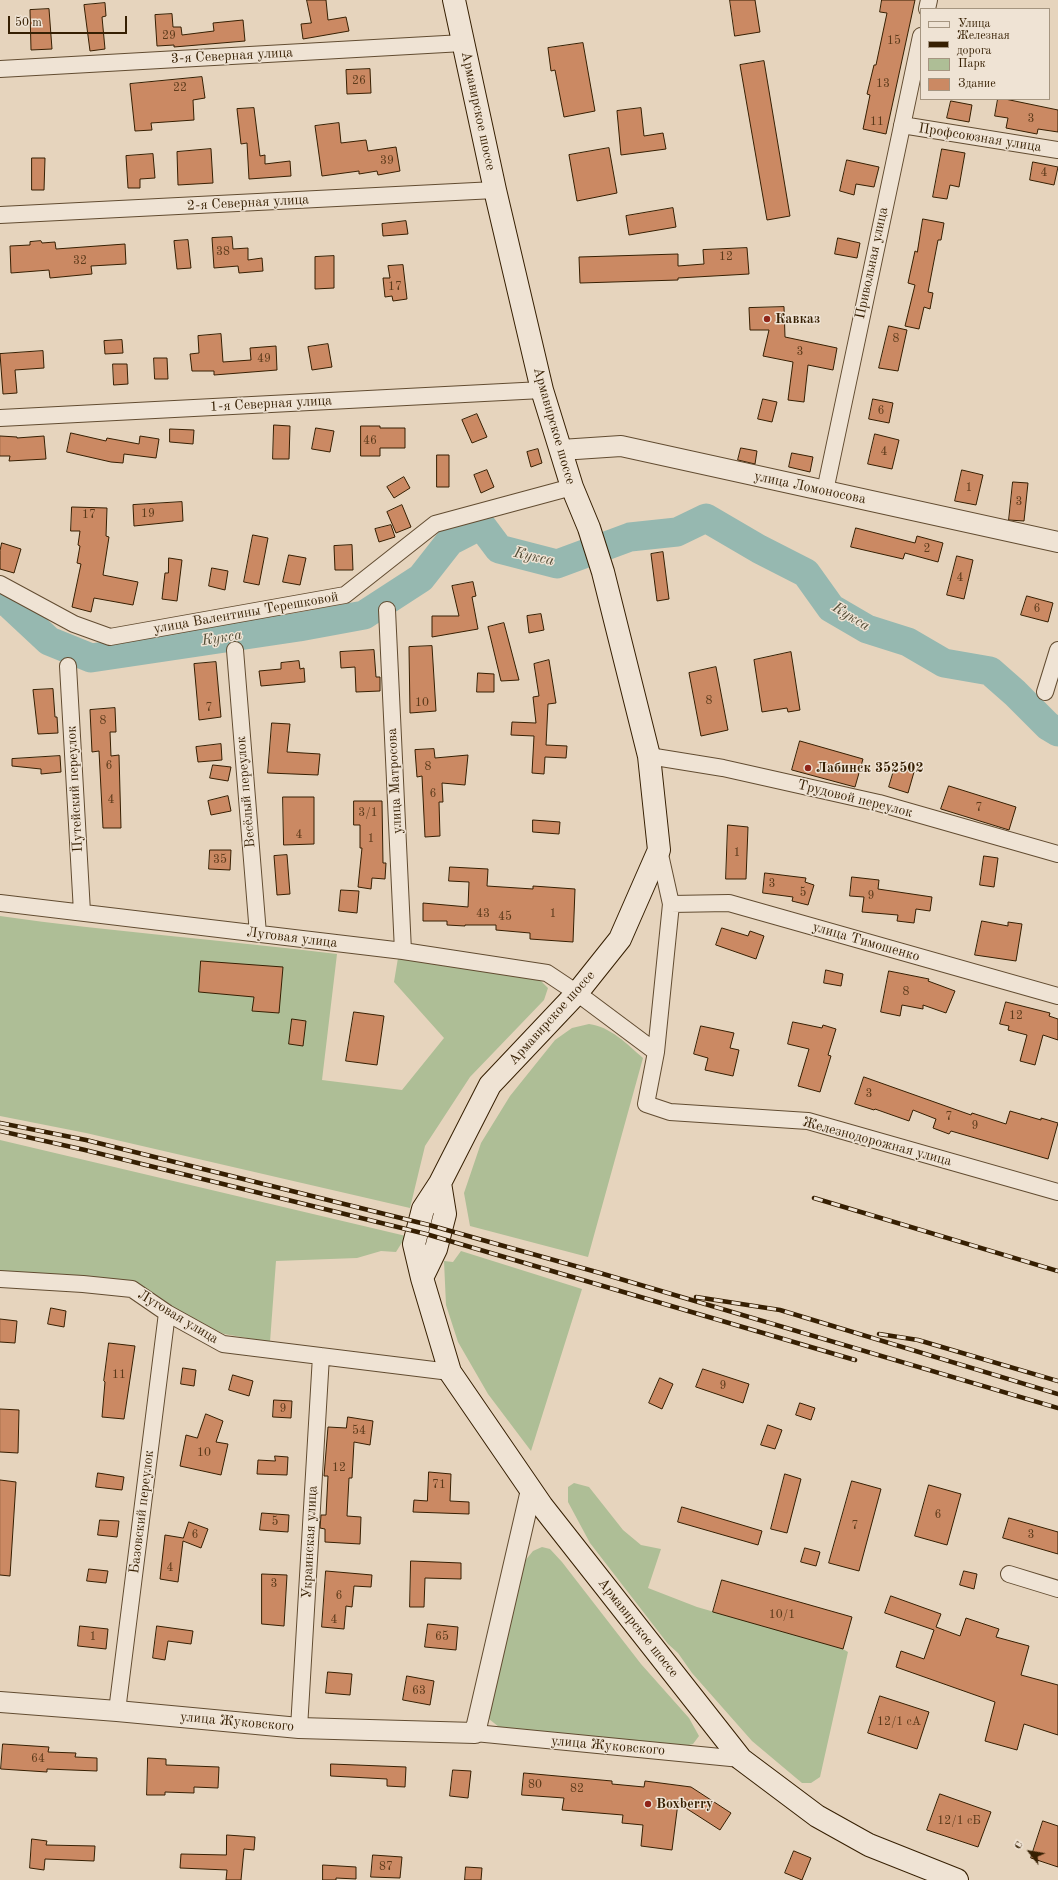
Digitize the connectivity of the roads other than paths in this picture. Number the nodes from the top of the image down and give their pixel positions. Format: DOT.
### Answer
graph roads {
  1 [pos="454,0"];
  2 [pos="920,41"];
  3 [pos="463,43"];
  4 [pos="0,69"];
  5 [pos="902,125"];
  6 [pos="1058,150"];
  7 [pos="495,190"];
  8 [pos="0,215"];
  9 [pos="542,390"];
  10 [pos="0,418"];
  11 [pos="561,450"];
  12 [pos="572,487"];
  13 [pos="825,491"];
  14 [pos="1058,542"];
  15 [pos="0,584"];
  16 [pos="387,610"];
  17 [pos="235,650"];
  18 [pos="1058,650"];
  19 [pos="68,666"];
  20 [pos="1045,692"];
  21 [pos="649,756"];
  22 [pos="658,850"];
  23 [pos="1058,854"];
  24 [pos="0,903"];
  25 [pos="671,904"];
  26 [pos="82,912"];
  27 [pos="258,934"];
  28 [pos="403,951"];
  29 [pos="577,993"];
  30 [pos="1058,996"];
  31 [pos="656,1052"];
  32 [pos="646,1104"];
  33 [pos="1058,1192"];
  34 [pos="0,1279"];
  35 [pos="167,1313"];
  36 [pos="321,1356"];
  37 [pos="450,1372"];
  38 [pos="530,1490"];
  39 [pos="1009,1574"];
  40 [pos="1058,1589"];
  41 [pos="0,1702"];
  42 [pos="117,1711"];
  43 [pos="299,1728"];
  44 [pos="474,1733"];
  45 [pos="741,1759"];
  46 [pos="957,1880"];
  1 -- 3 [label="main road, Армавирское шоссе"];
  2 -- 5 [label="street, Привольная улица"];
  3 -- 4 [label="street, 3-я Северная улица"];
  3 -- 7 [label="main road, Армавирское шоссе"];
  5 -- 6 [label="street, Профсоюзная улица"];
  5 -- 13 [label="street, Привольная улица"];
  7 -- 8 [label="street, 2-я Северная улица"];
  7 -- 9 [label="main road, Армавирское шоссе"];
  9 -- 10 [label="street, 1-я Северная улица"];
  9 -- 11 [label="main road, Армавирское шоссе"];
  11 -- 12 [label="main road, Армавирское шоссе"];
  11 -- 13 [label="street, улица Ломоносова"];
  12 -- 15 [label="street, улица Валентины Терешковой"];
  12 -- 21 [label="main road, Армавирское шоссе"];
  13 -- 14 [label="street, улица Ломоносова"];
  16 -- 28 [label="street, улица Матросова"];
  17 -- 27 [label="street, Весёлый переулок"];
  18 -- 20 [label="street"];
  19 -- 26 [label="street, Путейский переулок"];
  21 -- 22 [label="main road, Армавирское шоссе"];
  21 -- 23 [label="street, Трудовой переулок"];
  22 -- 25 [label="street, Армавирское шоссе"];
  22 -- 29 [label="main road, Армавирское шоссе"];
  24 -- 26 [label="street, Луговая улица"];
  25 -- 30 [label="street, улица Тимошенко"];
  25 -- 31 [label="street, Армавирское шоссе"];
  26 -- 27 [label="street, Луговая улица"];
  27 -- 28 [label="street, Луговая улица"];
  28 -- 29 [label="street, Луговая улица"];
  29 -- 31 [label="street, Луговая улица"];
  29 -- 37 [label="main road, Армавирское шоссе"];
  31 -- 32 [label="street, Армавирское шоссе"];
  32 -- 33 [label="street, Железнодорожная улица"];
  34 -- 35 [label="street, Луговая улица"];
  35 -- 36 [label="street, Луговая улица"];
  35 -- 42 [label="street, Базовский переулок"];
  36 -- 37 [label="street, Луговая улица"];
  36 -- 43 [label="street, Украинская улица"];
  37 -- 38 [label="main road, Армавирское шоссе"];
  38 -- 44 [label="street"];
  38 -- 45 [label="main road, Армавирское шоссе"];
  39 -- 40 [label="street"];
  41 -- 42 [label="street, улица Жуковского"];
  42 -- 43 [label="street, улица Жуковского"];
  43 -- 44 [label="street, улица Жуковского"];
  44 -- 45 [label="street, улица Жуковского"];
  45 -- 46 [label="main road, Армавирское шоссе"];
}
